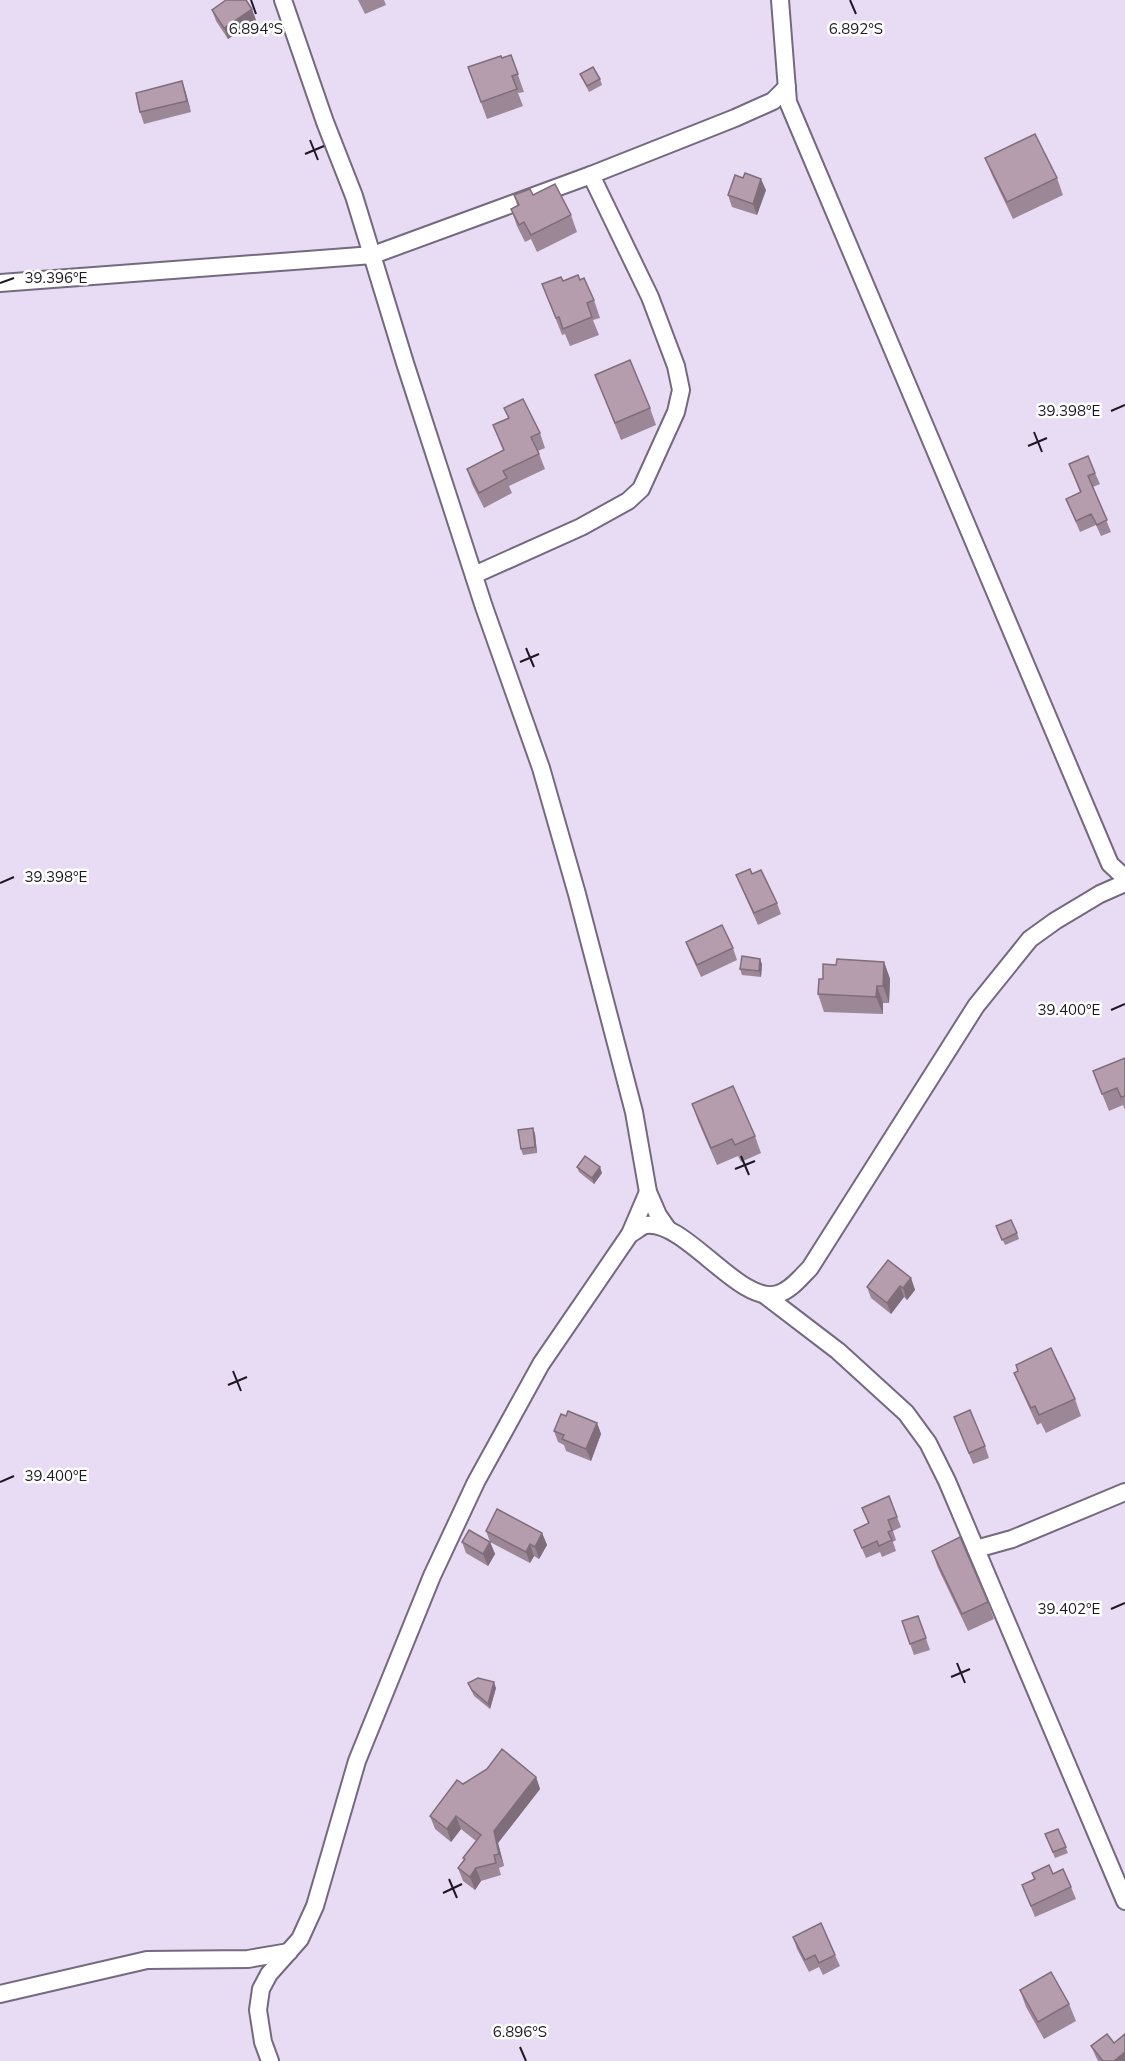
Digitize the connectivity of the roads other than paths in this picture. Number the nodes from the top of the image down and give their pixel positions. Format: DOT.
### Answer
graph roads {
  1 [pos="283,0"];
  2 [pos="780,0"];
  3 [pos="787,87"];
  4 [pos="591,175"];
  5 [pos="373,255"];
  6 [pos="0,283"];
  7 [pos="474,575"];
  8 [pos="1125,878"];
  9 [pos="1125,883"];
  10 [pos="648,1191"];
  11 [pos="667,1228"];
  12 [pos="630,1234"];
  13 [pos="766,1296"];
  14 [pos="1125,1492"];
  15 [pos="976,1549"];
  16 [pos="1125,1899"];
  17 [pos="288,1952"];
  18 [pos="0,1994"];
  19 [pos="270,2061"];
  1 -- 5 [label="street"];
  2 -- 3 [label="street"];
  3 -- 4 [label="street"];
  3 -- 8 [label="street"];
  4 -- 5 [label="street"];
  4 -- 7 [label="street"];
  5 -- 6 [label="street"];
  5 -- 7 [label="street"];
  7 -- 10 [label="street"];
  9 -- 13 [label="street"];
  10 -- 11 [label="street"];
  10 -- 12 [label="street"];
  11 -- 12 [label="street"];
  11 -- 13 [label="street"];
  12 -- 17 [label="street"];
  13 -- 15 [label="street"];
  14 -- 15 [label="street"];
  15 -- 16 [label="street"];
  17 -- 18 [label="street"];
  17 -- 19 [label="street"];
}
